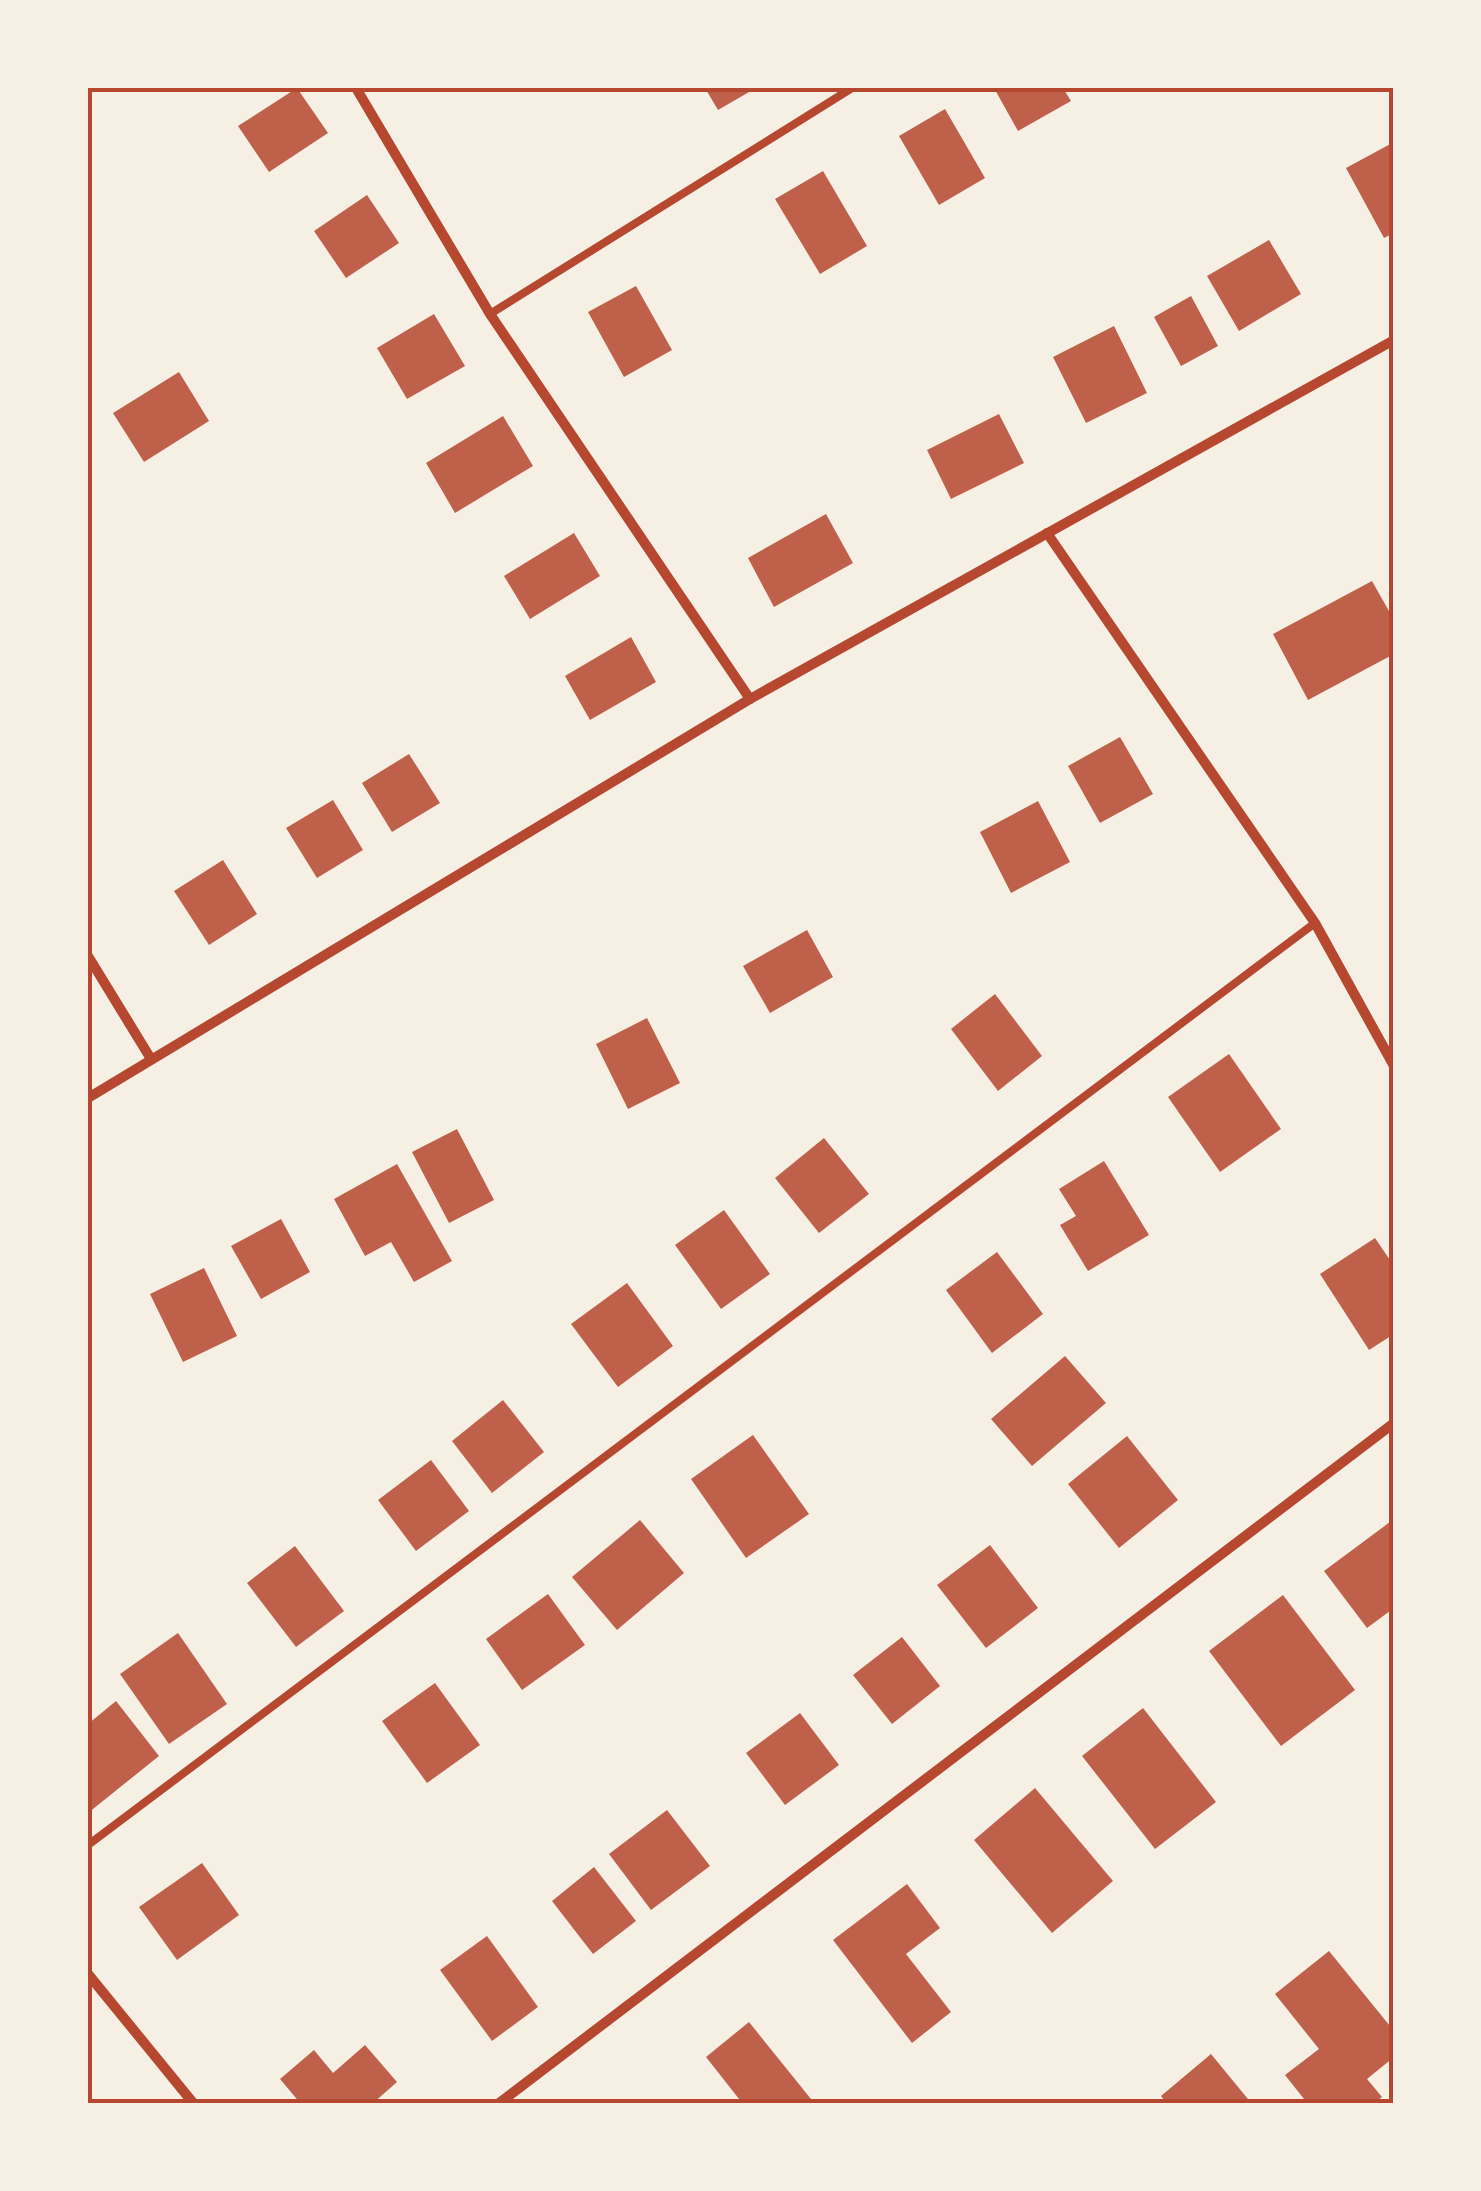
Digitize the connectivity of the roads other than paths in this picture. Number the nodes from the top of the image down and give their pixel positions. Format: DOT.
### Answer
graph roads {
  1 [pos="356,88"];
  2 [pos="852,88"];
  3 [pos="490,314"];
  4 [pos="1394,340"];
  5 [pos="1047,532"];
  6 [pos="750,699"];
  7 [pos="1315,922"];
  8 [pos="88,956"];
  9 [pos="152,1059"];
  10 [pos="1394,1066"];
  11 [pos="88,1098"];
  12 [pos="1394,1422"];
  13 [pos="88,1844"];
  14 [pos="88,1974"];
  15 [pos="194,2104"];
  16 [pos="498,2104"];
  1 -- 3 [label="street"];
  2 -- 3 [label="lane"];
  3 -- 6 [label="street"];
  4 -- 5 [label="street"];
  5 -- 6 [label="street"];
  5 -- 7 [label="street"];
  6 -- 9 [label="street"];
  7 -- 10 [label="street"];
  7 -- 13 [label="lane"];
  8 -- 9 [label="street"];
  9 -- 11 [label="street"];
  12 -- 16 [label="street"];
  14 -- 15 [label="street"];
}
